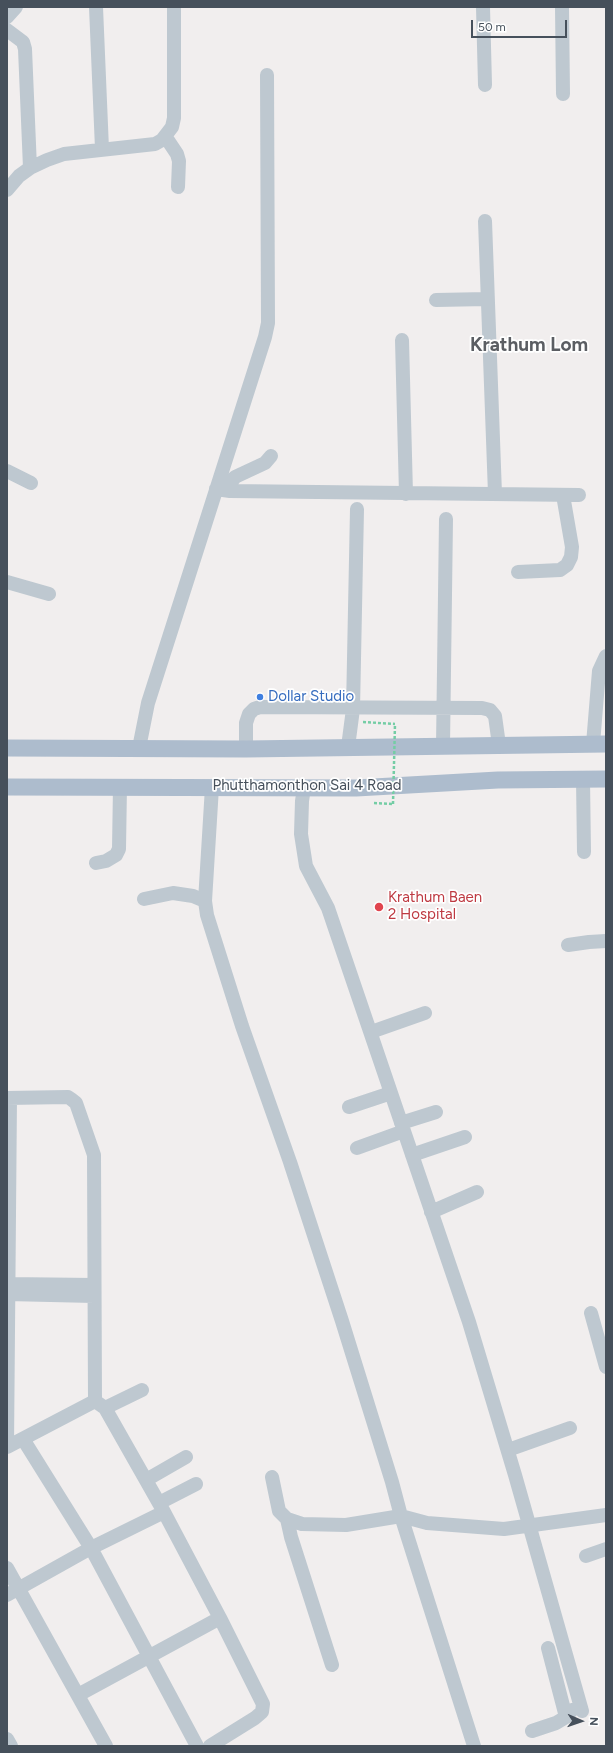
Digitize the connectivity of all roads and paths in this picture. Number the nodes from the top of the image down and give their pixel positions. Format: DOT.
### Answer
graph roads {
  1 [pos="16,7"];
  2 [pos="96,7"];
  3 [pos="174,7"];
  4 [pos="483,7"];
  5 [pos="562,7"];
  6 [pos="7,17"];
  7 [pos="7,30"];
  8 [pos="268,75"];
  9 [pos="485,85"];
  10 [pos="563,94"];
  11 [pos="165,136"];
  12 [pos="102,149"];
  13 [pos="30,168"];
  14 [pos="178,187"];
  15 [pos="7,190"];
  16 [pos="485,221"];
  17 [pos="487,298"];
  18 [pos="436,300"];
  19 [pos="402,340"];
  20 [pos="271,456"];
  21 [pos="7,471"];
  22 [pos="31,483"];
  23 [pos="223,490"];
  24 [pos="406,494"];
  25 [pos="495,494"];
  26 [pos="563,495"];
  27 [pos="579,495"];
  28 [pos="357,509"];
  29 [pos="446,519"];
  30 [pos="518,572"];
  31 [pos="7,582"];
  32 [pos="49,594"];
  33 [pos="606,656"];
  34 [pos="603,671"];
  35 [pos="602,704"];
  36 [pos="443,709"];
  37 [pos="352,715"];
  38 [pos="599,744"];
  39 [pos="499,745"];
  40 [pos="443,746"];
  41 [pos="7,748"];
  42 [pos="139,748"];
  43 [pos="348,748"];
  44 [pos="246,749"];
  45 [pos="583,779"];
  46 [pos="606,779"];
  47 [pos="120,786"];
  48 [pos="7,787"];
  49 [pos="212,787"];
  50 [pos="304,788"];
  51 [pos="393,804"];
  52 [pos="584,852"];
  53 [pos="96,863"];
  54 [pos="144,899"];
  55 [pos="205,901"];
  56 [pos="606,941"];
  57 [pos="568,945"];
  58 [pos="425,1013"];
  59 [pos="372,1032"];
  60 [pos="391,1093"];
  61 [pos="9,1098"];
  62 [pos="349,1107"];
  63 [pos="436,1112"];
  64 [pos="403,1127"];
  65 [pos="465,1136"];
  66 [pos="357,1148"];
  67 [pos="412,1155"];
  68 [pos="477,1192"];
  69 [pos="431,1212"];
  70 [pos="8,1289"];
  71 [pos="94,1290"];
  72 [pos="591,1313"];
  73 [pos="606,1367"];
  74 [pos="142,1390"];
  75 [pos="100,1404"];
  76 [pos="570,1428"];
  77 [pos="23,1439"];
  78 [pos="7,1446"];
  79 [pos="508,1450"];
  80 [pos="186,1457"];
  81 [pos="272,1477"];
  82 [pos="146,1480"];
  83 [pos="196,1484"];
  84 [pos="161,1508"];
  85 [pos="606,1515"];
  86 [pos="401,1516"];
  87 [pos="287,1519"];
  88 [pos="529,1526"];
  89 [pos="91,1548"];
  90 [pos="606,1549"];
  91 [pos="586,1556"];
  92 [pos="7,1568"];
  93 [pos="13,1593"];
  94 [pos="220,1618"];
  95 [pos="548,1648"];
  96 [pos="148,1656"];
  97 [pos="332,1665"];
  98 [pos="78,1695"];
  99 [pos="566,1717"];
  100 [pos="532,1731"];
  101 [pos="7,1739"];
  102 [pos="11,1746"];
  103 [pos="106,1746"];
  104 [pos="197,1746"];
  105 [pos="210,1746"];
  106 [pos="474,1746"];
  1 -- 6 [label="street"];
  2 -- 12 [label="street"];
  3 -- 11 [label="street"];
  4 -- 9 [label="street"];
  5 -- 10 [label="street"];
  7 -- 13 [label="street"];
  8 -- 23 [label="street"];
  11 -- 12 [label="street"];
  11 -- 14 [label="street"];
  12 -- 13 [label="street"];
  13 -- 15 [label="street"];
  16 -- 17 [label="street"];
  17 -- 18 [label="street"];
  17 -- 25 [label="street"];
  19 -- 24 [label="street"];
  20 -- 23 [label="street"];
  21 -- 22 [label="street"];
  23 -- 24 [label="street"];
  23 -- 42 [label="street"];
  24 -- 25 [label="street"];
  25 -- 26 [label="street"];
  26 -- 27 [label="street"];
  26 -- 30 [label="street"];
  28 -- 37 [label="street"];
  29 -- 36 [label="street"];
  31 -- 32 [label="street"];
  33 -- 34 [label="street"];
  34 -- 35 [label="street"];
  35 -- 38 [label="street"];
  36 -- 37 [label="street"];
  36 -- 39 [label="street"];
  36 -- 40 [label="street"];
  37 -- 43 [label="street"];
  37 -- 44 [label="street"];
  37 -- 51 [label="path, bridge"];
  38 -- 39 [label="main road"];
  39 -- 40 [label="main road"];
  40 -- 43 [label="main road"];
  41 -- 42 [label="main road"];
  42 -- 44 [label="main road"];
  43 -- 44 [label="main road"];
  45 -- 46 [label="main road, Phutthamonthon Sai 4 Road"];
  45 -- 50 [label="main road, Phutthamonthon Sai 4 Road"];
  45 -- 52 [label="street"];
  47 -- 48 [label="main road, Phutthamonthon Sai 4 Road"];
  47 -- 49 [label="main road, Phutthamonthon Sai 4 Road"];
  47 -- 53 [label="street"];
  49 -- 50 [label="main road, Phutthamonthon Sai 4 Road"];
  49 -- 55 [label="street"];
  50 -- 59 [label="street"];
  54 -- 55 [label="street"];
  55 -- 86 [label="street"];
  56 -- 57 [label="street"];
  58 -- 59 [label="street"];
  59 -- 60 [label="street"];
  60 -- 62 [label="street"];
  60 -- 64 [label="street"];
  61 -- 70 [label="street"];
  61 -- 71 [label="street"];
  63 -- 64 [label="street"];
  64 -- 66 [label="street"];
  64 -- 67 [label="street"];
  65 -- 67 [label="street"];
  67 -- 69 [label="street"];
  68 -- 69 [label="street"];
  69 -- 79 [label="street"];
  70 -- 71 [label="street"];
  70 -- 78 [label="street"];
  71 -- 75 [label="street"];
  72 -- 73 [label="street"];
  74 -- 75 [label="street"];
  75 -- 77 [label="street"];
  75 -- 82 [label="street"];
  76 -- 79 [label="street"];
  77 -- 78 [label="street"];
  77 -- 89 [label="street"];
  79 -- 88 [label="street"];
  80 -- 82 [label="street"];
  81 -- 87 [label="street"];
  82 -- 84 [label="street"];
  83 -- 84 [label="street"];
  84 -- 89 [label="street"];
  84 -- 94 [label="street"];
  85 -- 88 [label="street"];
  86 -- 87 [label="street"];
  86 -- 88 [label="street"];
  86 -- 106 [label="street"];
  87 -- 97 [label="street"];
  88 -- 99 [label="street"];
  89 -- 93 [label="street"];
  89 -- 96 [label="street"];
  90 -- 91 [label="street"];
  92 -- 93 [label="street"];
  93 -- 98 [label="street"];
  94 -- 96 [label="street"];
  94 -- 105 [label="street"];
  95 -- 99 [label="street"];
  96 -- 98 [label="street"];
  96 -- 104 [label="street"];
  98 -- 103 [label="street"];
  99 -- 100 [label="street"];
  101 -- 102 [label="street"];
}
